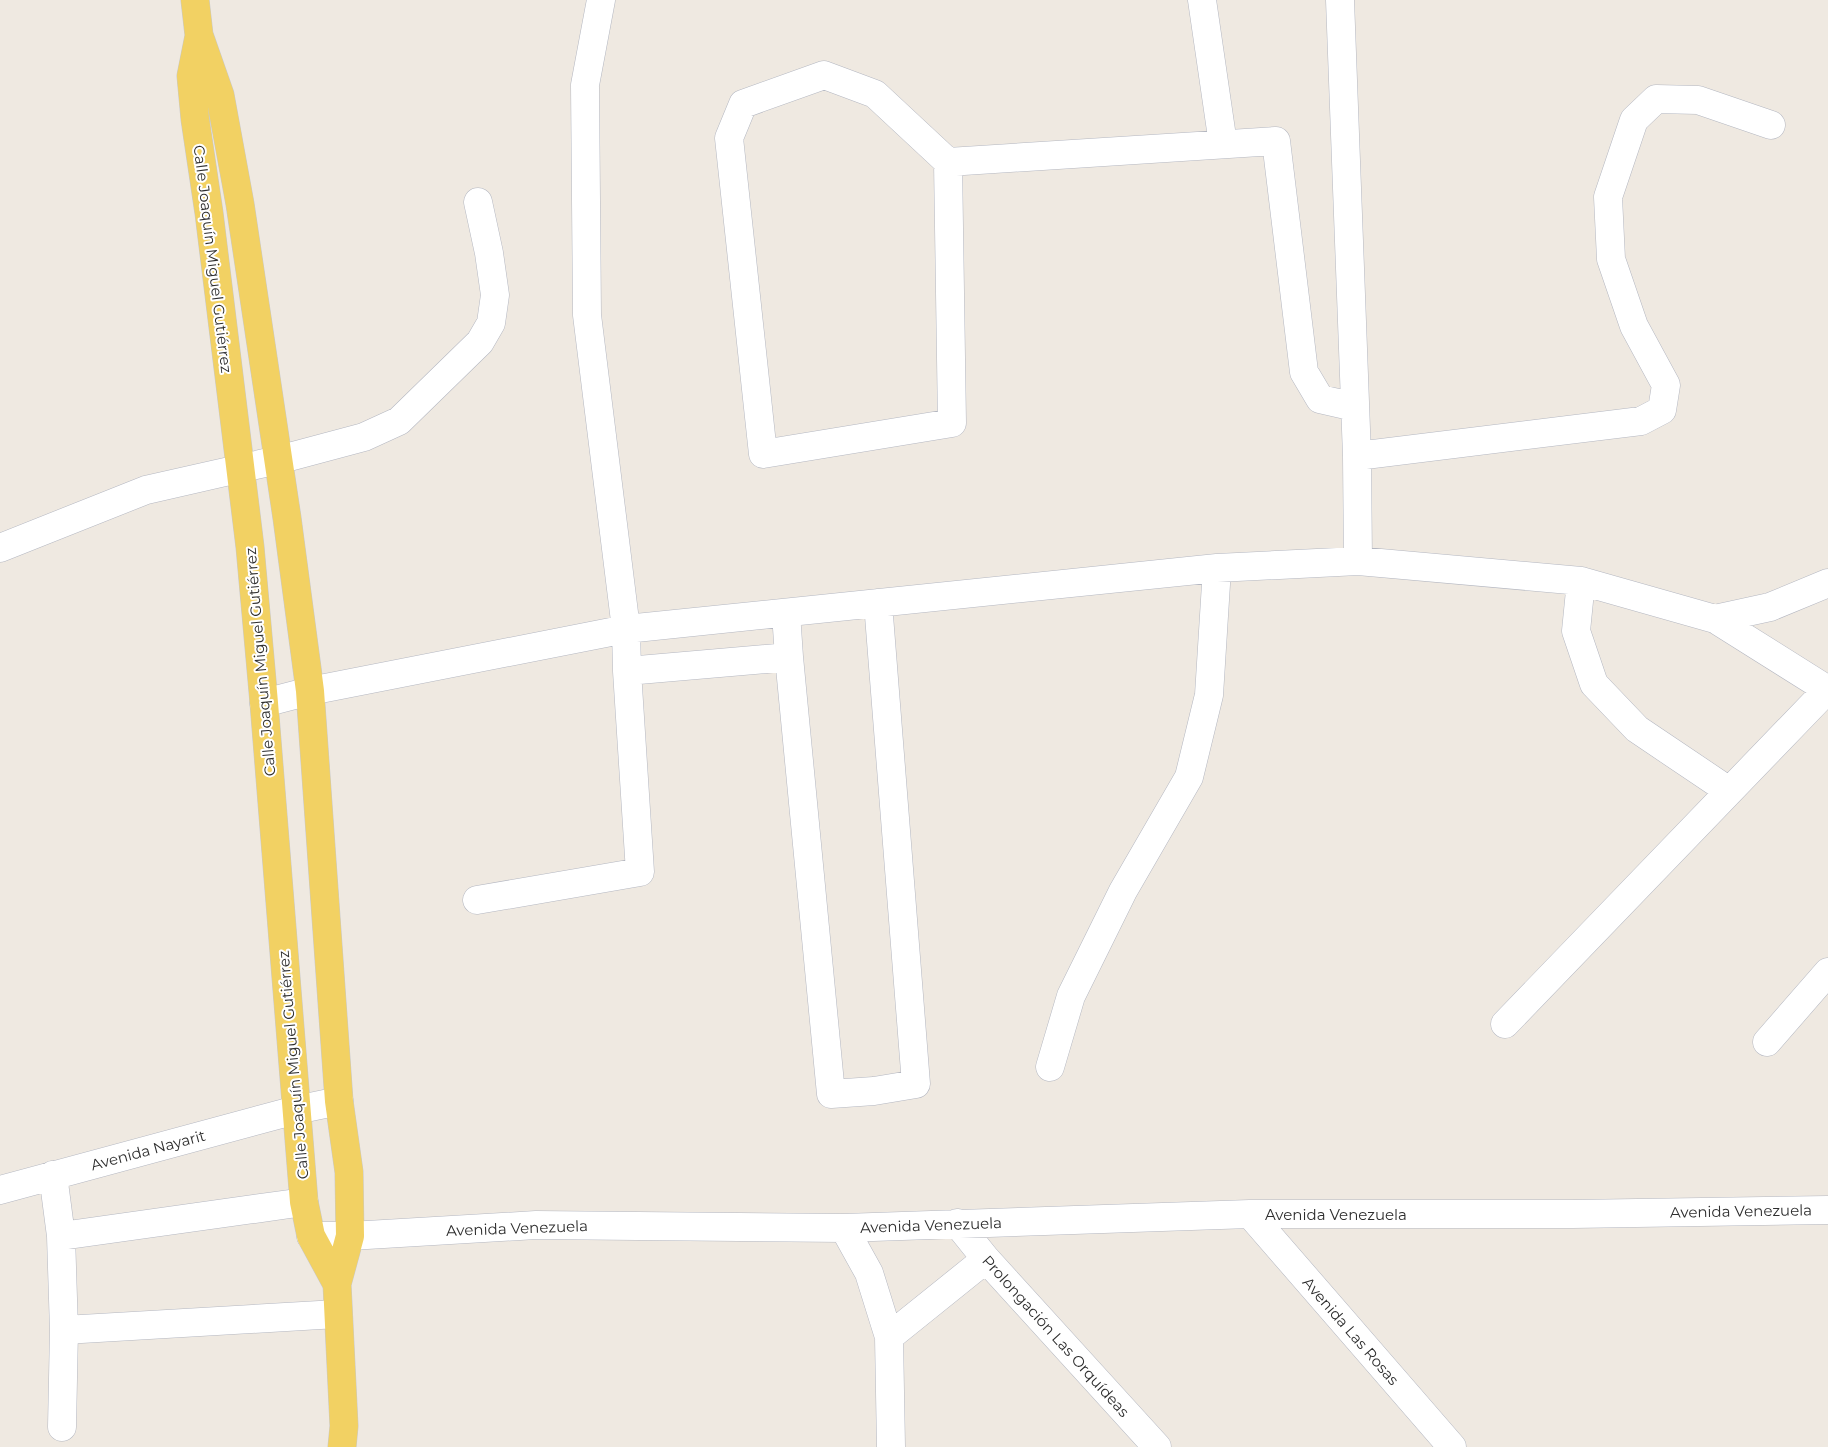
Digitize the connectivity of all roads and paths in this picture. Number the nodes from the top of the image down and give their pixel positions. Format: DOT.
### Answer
graph roads {
  1 [pos="194,0"];
  2 [pos="601,0"];
  3 [pos="1202,0"];
  4 [pos="1340,0"];
  5 [pos="199,35"];
  6 [pos="1771,125"];
  7 [pos="1223,144"];
  8 [pos="948,162"];
  9 [pos="478,202"];
  10 [pos="240,204"];
  11 [pos="209,213"];
  12 [pos="1355,407"];
  13 [pos="1357,456"];
  14 [pos="278,460"];
  15 [pos="239,469"];
  16 [pos="0,548"];
  17 [pos="1358,561"];
  18 [pos="1217,568"];
  19 [pos="1581,581"];
  20 [pos="1828,583"];
  21 [pos="878,603"];
  22 [pos="786,613"];
  23 [pos="1715,619"];
  24 [pos="626,629"];
  25 [pos="790,657"];
  26 [pos="627,671"];
  27 [pos="1828,690"];
  28 [pos="310,691"];
  29 [pos="264,703"];
  30 [pos="1729,791"];
  31 [pos="478,900"];
  32 [pos="1828,972"];
  33 [pos="1505,1024"];
  34 [pos="1767,1042"];
  35 [pos="1050,1067"];
  36 [pos="339,1101"];
  37 [pos="296,1110"];
  38 [pos="54,1175"];
  39 [pos="0,1190"];
  40 [pos="304,1202"];
  41 [pos="1828,1210"];
  42 [pos="1250,1214"];
  43 [pos="957,1224"];
  44 [pos="844,1228"];
  45 [pos="60,1236"];
  46 [pos="311,1236"];
  47 [pos="350,1236"];
  48 [pos="986,1260"];
  49 [pos="337,1284"];
  50 [pos="338,1314"];
  51 [pos="64,1330"];
  52 [pos="889,1337"];
  53 [pos="62,1426"];
  54 [pos="342,1447"];
  55 [pos="891,1447"];
  56 [pos="1157,1447"];
  57 [pos="1452,1447"];
  1 -- 5 [label="main road, Calle Joaquín Miguel Gutiérrez"];
  2 -- 24 [label="street"];
  3 -- 7 [label="street"];
  4 -- 12 [label="street"];
  5 -- 10 [label="main road, Calle Joaquín Miguel Gutiérrez"];
  5 -- 11 [label="main road, Calle Joaquín Miguel Gutiérrez"];
  6 -- 13 [label="street"];
  7 -- 8 [label="street"];
  7 -- 12 [label="street"];
  8 -- 8 [label="street"];
  9 -- 14 [label="street"];
  10 -- 11 [label="street"];
  10 -- 14 [label="main road, Calle Joaquín Miguel Gutiérrez"];
  11 -- 15 [label="main road, Calle Joaquín Miguel Gutiérrez"];
  12 -- 13 [label="street"];
  13 -- 17 [label="street"];
  14 -- 15 [label="street"];
  14 -- 28 [label="main road, Calle Joaquín Miguel Gutiérrez"];
  15 -- 16 [label="street"];
  15 -- 29 [label="main road, Calle Joaquín Miguel Gutiérrez"];
  17 -- 18 [label="street"];
  17 -- 19 [label="street"];
  18 -- 21 [label="street"];
  18 -- 35 [label="street"];
  19 -- 23 [label="street"];
  19 -- 30 [label="street"];
  20 -- 23 [label="street"];
  21 -- 22 [label="street"];
  21 -- 25 [label="street"];
  22 -- 24 [label="street"];
  22 -- 25 [label="street"];
  23 -- 27 [label="street"];
  24 -- 26 [label="street"];
  24 -- 28 [label="street"];
  25 -- 26 [label="street"];
  26 -- 31 [label="street"];
  27 -- 30 [label="street"];
  28 -- 29 [label="street"];
  28 -- 36 [label="main road, Calle Joaquín Miguel Gutiérrez"];
  29 -- 37 [label="main road, Calle Joaquín Miguel Gutiérrez"];
  30 -- 33 [label="street"];
  32 -- 34 [label="street"];
  36 -- 37 [label="street, Avenida Nayarit"];
  36 -- 47 [label="main road, Calle Joaquín Miguel Gutiérrez"];
  37 -- 38 [label="street, Avenida Nayarit"];
  37 -- 40 [label="main road, Calle Joaquín Miguel Gutiérrez"];
  38 -- 39 [label="street, Avenida Nayarit"];
  38 -- 45 [label="street"];
  40 -- 45 [label="street"];
  40 -- 46 [label="main road, Calle Joaquín Miguel Gutiérrez"];
  41 -- 42 [label="street, Avenida Venezuela"];
  42 -- 43 [label="street, Avenida Venezuela"];
  42 -- 57 [label="street, Avenida Las Rosas"];
  43 -- 44 [label="street, Avenida Venezuela"];
  43 -- 48 [label="street, Prolongación Las Orquídeas"];
  44 -- 47 [label="street, Avenida Venezuela"];
  44 -- 52 [label="street, Avenida Venezuela"];
  45 -- 51 [label="street"];
  46 -- 47 [label="street, Avenida Venezuela"];
  46 -- 49 [label="main road, Calle Joaquín Miguel Gutiérrez"];
  47 -- 49 [label="main road, Calle Joaquín Miguel Gutiérrez"];
  48 -- 52 [label="street"];
  48 -- 56 [label="street, Prolongación Las Orquídeas"];
  49 -- 50 [label="main road, Calle Joaquín Miguel Gutiérrez"];
  50 -- 51 [label="street"];
  50 -- 54 [label="main road, Calle Joaquín Miguel Gutiérrez"];
  51 -- 53 [label="street"];
  52 -- 55 [label="street, Avenida Venezuela"];
}
